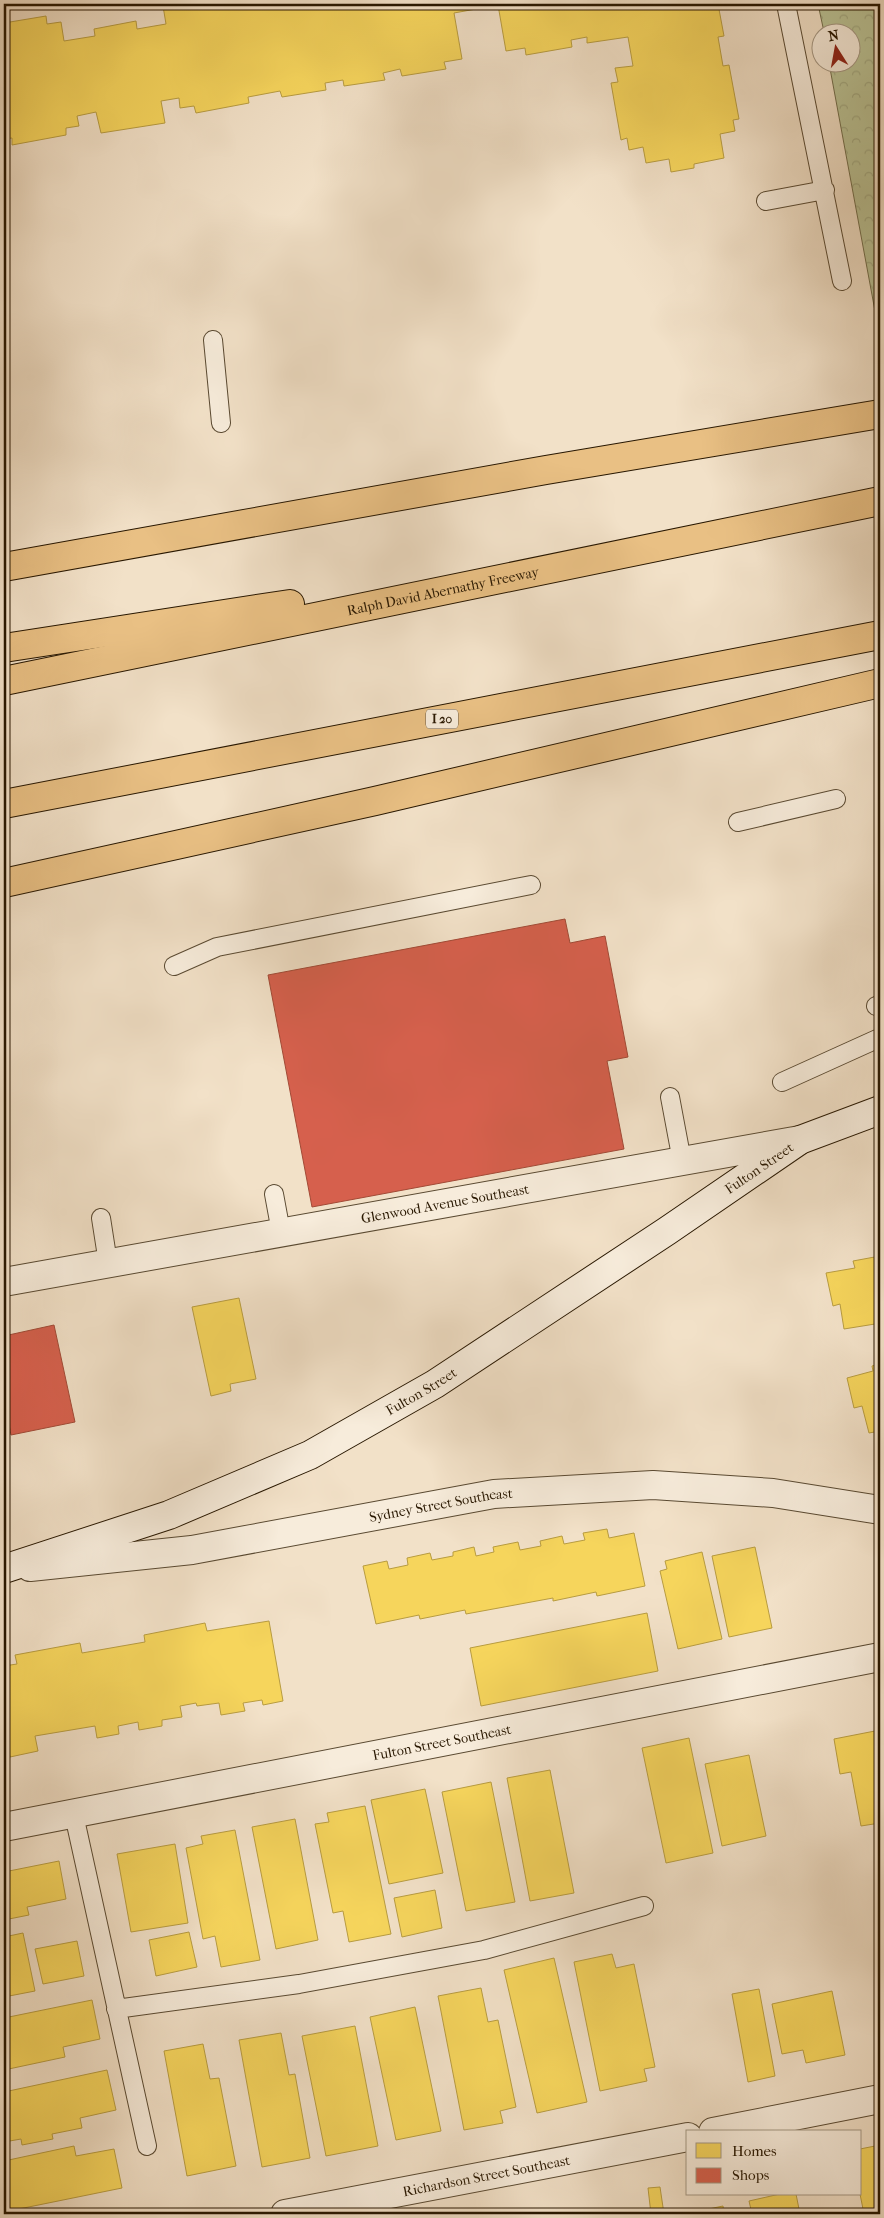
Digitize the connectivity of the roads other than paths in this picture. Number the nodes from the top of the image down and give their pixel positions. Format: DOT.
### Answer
graph roads {
  1 [pos="786,4"];
  2 [pos="825,190"];
  3 [pos="766,201"];
  4 [pos="842,281"];
  5 [pos="213,340"];
  6 [pos="880,414"];
  7 [pos="221,423"];
  8 [pos="880,501"];
  9 [pos="640,549"];
  10 [pos="4,567"];
  11 [pos="880,635"];
  12 [pos="4,648"];
  13 [pos="4,681"];
  14 [pos="880,683"];
  15 [pos="836,798"];
  16 [pos="4,804"];
  17 [pos="738,822"];
  18 [pos="4,883"];
  19 [pos="531,885"];
  20 [pos="174,966"];
  21 [pos="877,1039"];
  22 [pos="782,1082"];
  23 [pos="670,1096"];
  24 [pos="880,1110"];
  25 [pos="800,1140"];
  26 [pos="682,1161"];
  27 [pos="274,1194"];
  28 [pos="101,1218"];
  29 [pos="281,1232"];
  30 [pos="108,1263"];
  31 [pos="4,1282"];
  32 [pos="880,1510"];
  33 [pos="4,1569"];
  34 [pos="880,1657"];
  35 [pos="74,1815"];
  36 [pos="4,1827"];
  37 [pos="644,1906"];
  38 [pos="116,2009"];
  39 [pos="880,2100"];
  40 [pos="723,2130"];
  41 [pos="686,2137"];
  42 [pos="147,2146"];
  43 [pos="285,2214"];
  1 -- 2 [label="lane"];
  2 -- 3 [label="lane"];
  2 -- 4 [label="lane"];
  5 -- 7 [label="lane"];
  6 -- 10 [label="highway"];
  8 -- 9 [label="highway, Ralph David Abernathy Freeway"];
  9 -- 12 [label="highway"];
  9 -- 13 [label="highway, Ralph David Abernathy Freeway"];
  11 -- 16 [label="highway, I 20"];
  14 -- 18 [label="highway"];
  15 -- 17 [label="lane"];
  19 -- 20 [label="lane"];
  21 -- 22 [label="lane"];
  23 -- 26 [label="lane"];
  24 -- 25 [label="street, Glenwood Avenue Southeast"];
  25 -- 26 [label="street, Glenwood Avenue Southeast"];
  25 -- 33 [label="street, Fulton Street"];
  26 -- 29 [label="street, Glenwood Avenue Southeast"];
  27 -- 29 [label="lane"];
  28 -- 30 [label="lane"];
  29 -- 30 [label="street, Glenwood Avenue Southeast"];
  30 -- 31 [label="street, Glenwood Avenue Southeast"];
  32 -- 33 [label="street, Sydney Street Southeast"];
  34 -- 35 [label="street, Fulton Street Southeast"];
  35 -- 36 [label="street, Fulton Street Southeast"];
  35 -- 38 [label="lane"];
  37 -- 38 [label="lane"];
  38 -- 42 [label="lane"];
  39 -- 40 [label="street"];
  41 -- 43 [label="street, Richardson Street Southeast"];
}
